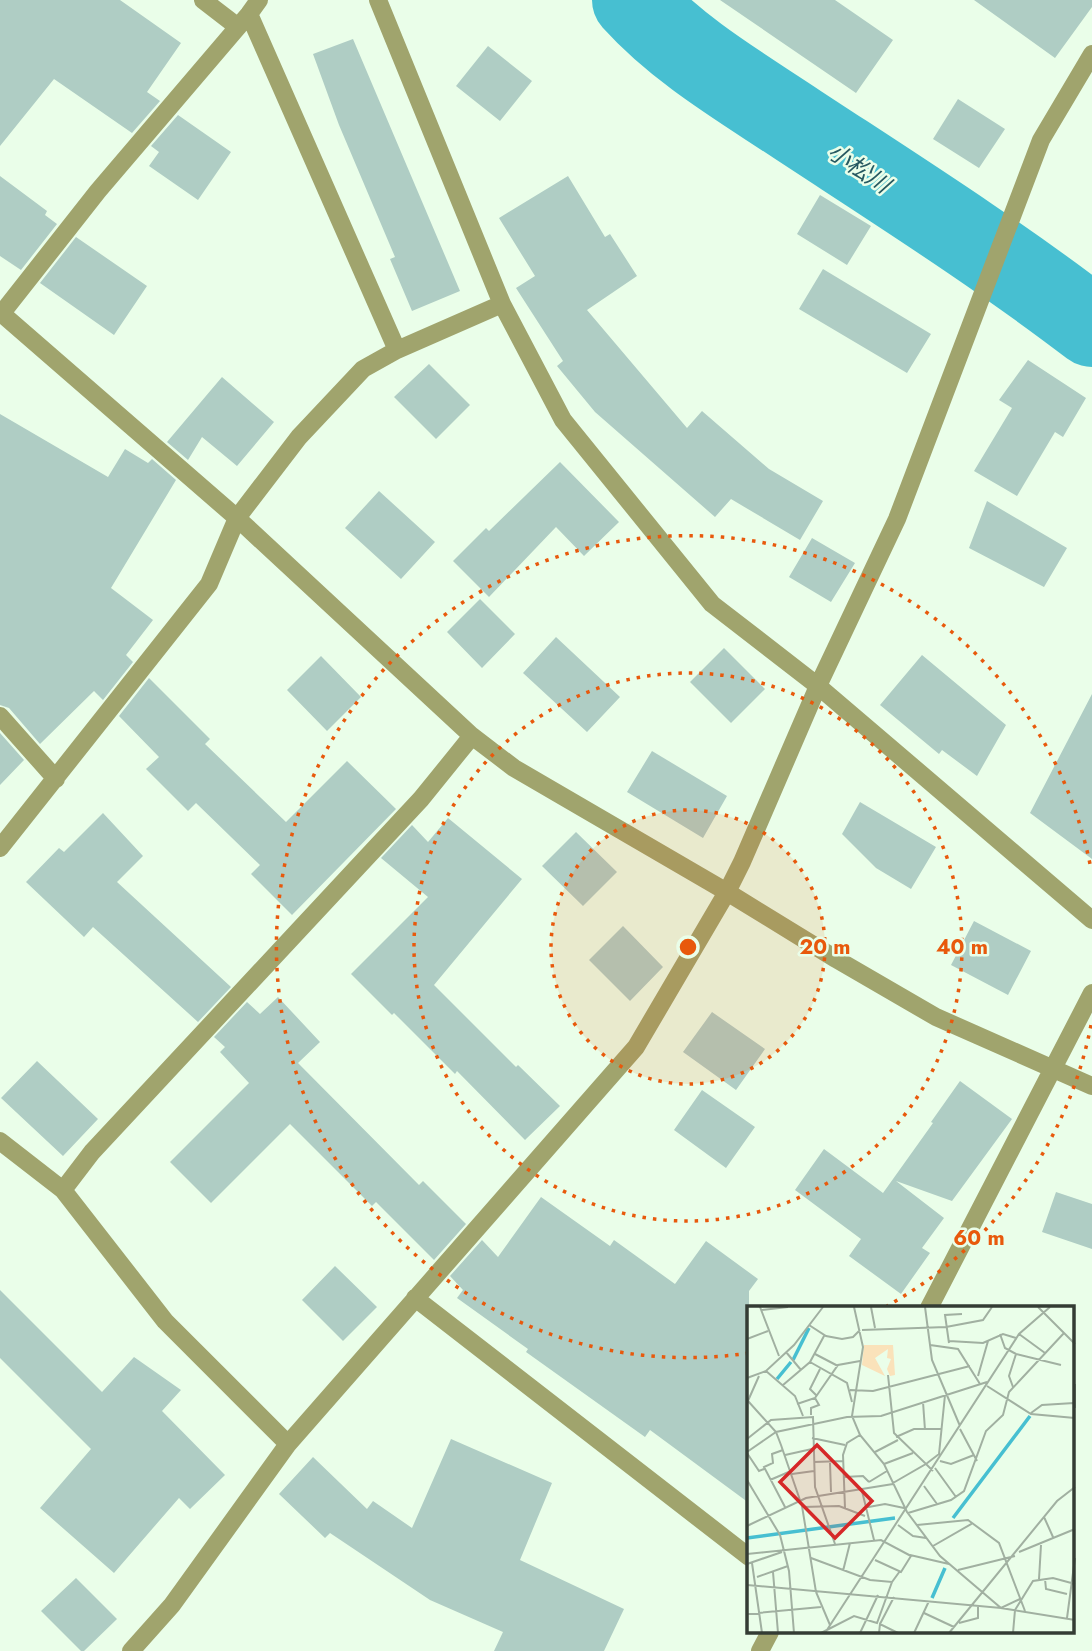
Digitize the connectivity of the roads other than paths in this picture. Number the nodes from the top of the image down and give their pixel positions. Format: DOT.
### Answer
graph roads {
  1 [pos="202,0"];
  2 [pos="378,0"];
  3 [pos="249,14"];
  4 [pos="1092,54"];
  5 [pos="502,304"];
  6 [pos="1,312"];
  7 [pos="397,350"];
  8 [pos="237,518"];
  9 [pos="818,686"];
  10 [pos="0,716"];
  11 [pos="472,736"];
  12 [pos="56,779"];
  13 [pos="0,848"];
  14 [pos="727,891"];
  15 [pos="1092,920"];
  16 [pos="1092,993"];
  17 [pos="1055,1069"];
  18 [pos="1092,1086"];
  19 [pos="0,1141"];
  20 [pos="63,1190"];
  21 [pos="415,1298"];
  22 [pos="930,1306"];
  23 [pos="288,1444"];
  24 [pos="747,1555"];
  25 [pos="131,1651"];
  1 -- 3 [label="street"];
  2 -- 5 [label="street"];
  3 -- 6 [label="street"];
  3 -- 7 [label="street"];
  4 -- 9 [label="street"];
  5 -- 7 [label="street"];
  5 -- 9 [label="street"];
  6 -- 8 [label="street"];
  7 -- 8 [label="street"];
  8 -- 11 [label="street"];
  8 -- 12 [label="street"];
  9 -- 14 [label="street"];
  9 -- 15 [label="street"];
  10 -- 12 [label="street"];
  11 -- 14 [label="street"];
  11 -- 20 [label="street"];
  12 -- 13 [label="street"];
  14 -- 17 [label="street"];
  14 -- 21 [label="street"];
  16 -- 17 [label="street"];
  17 -- 18 [label="street"];
  17 -- 22 [label="street"];
  19 -- 20 [label="street"];
  20 -- 23 [label="street"];
  21 -- 23 [label="street"];
  21 -- 24 [label="street"];
  23 -- 25 [label="street"];
}
